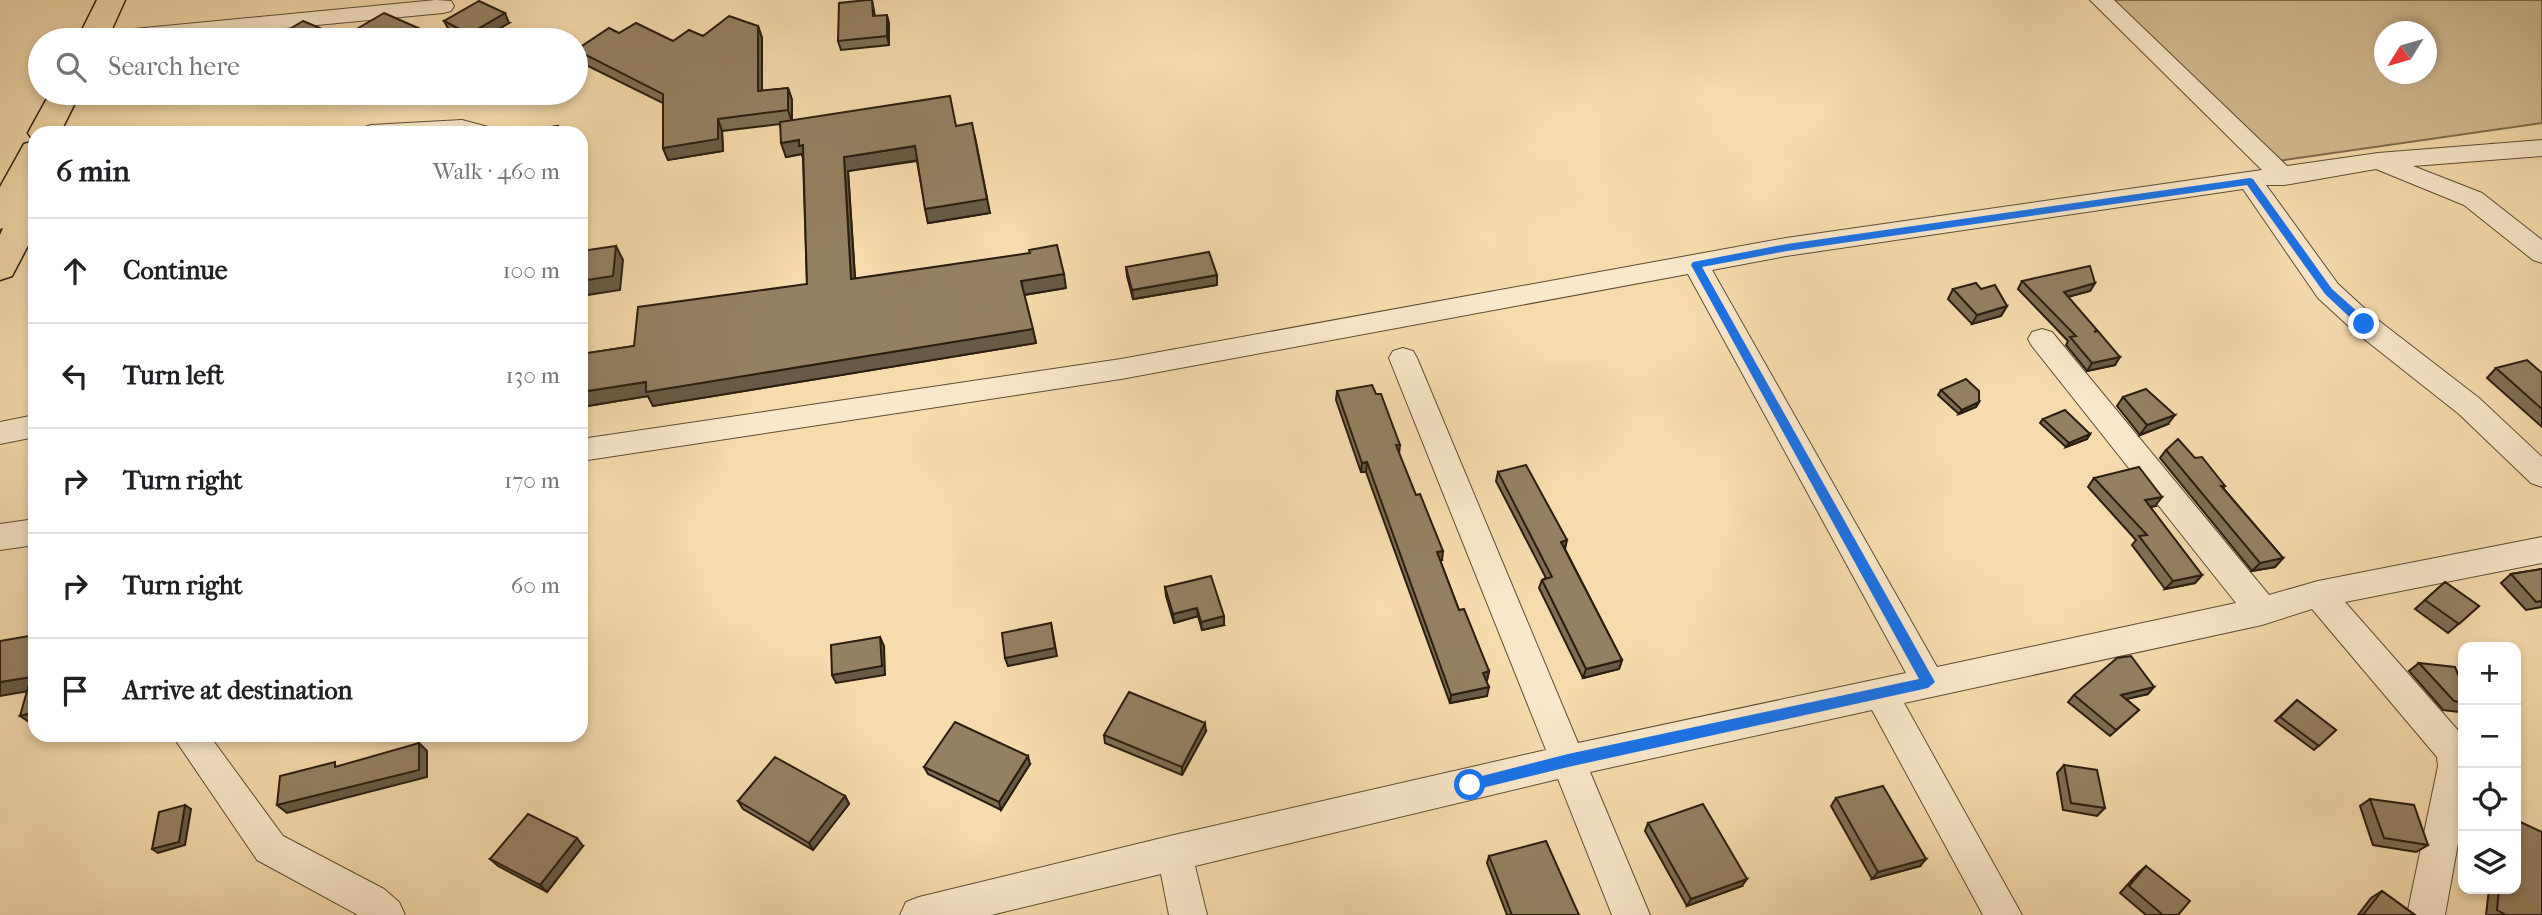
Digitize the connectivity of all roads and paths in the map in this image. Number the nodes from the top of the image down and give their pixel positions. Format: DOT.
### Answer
graph roads {
  1 [pos="111,0"];
  2 [pos="133,0"];
  3 [pos="2101,0"];
  4 [pos="443,6"];
  5 [pos="302,10"];
  6 [pos="106,28"];
  7 [pos="112,28"];
  8 [pos="179,28"];
  9 [pos="59,105"];
  10 [pos="82,105"];
  11 [pos="48,126"];
  12 [pos="72,126"];
  13 [pos="2542,148"];
  14 [pos="2378,161"];
  15 [pos="28,165"];
  16 [pos="2284,177"];
  17 [pos="2250,181"];
  18 [pos="28,212"];
  19 [pos="0,218"];
  20 [pos="2542,254"];
  21 [pos="1696,265"];
  22 [pos="0,268"];
  23 [pos="2042,339"];
  24 [pos="1403,359"];
  25 [pos="28,427"];
  26 [pos="0,433"];
  27 [pos="588,449"];
  28 [pos="2542,475"];
  29 [pos="28,533"];
  30 [pos="0,537"];
  31 [pos="2542,550"];
  32 [pos="2318,594"];
  33 [pos="2262,611"];
  34 [pos="1928,682"];
  35 [pos="1880,693"];
  36 [pos="194,742"];
  37 [pos="1568,761"];
  38 [pos="1174,852"];
  39 [pos="386,915"];
  40 [pos="919,915"];
  41 [pos="1188,915"];
  42 [pos="1631,915"];
  43 [pos="2003,915"];
  44 [pos="2426,915"];
  1 -- 6 [label="highway"];
  2 -- 7 [label="highway"];
  3 -- 16 [label="street"];
  4 -- 5 [label="street"];
  5 -- 8 [label="street"];
  9 -- 11 [label="highway"];
  10 -- 12 [label="highway"];
  13 -- 14 [label="street"];
  14 -- 16 [label="street"];
  14 -- 20 [label="street"];
  15 -- 19 [label="highway"];
  16 -- 17 [label="street"];
  17 -- 21 [label="street"];
  17 -- 28 [label="street"];
  18 -- 22 [label="highway"];
  21 -- 27 [label="street"];
  21 -- 34 [label="street"];
  23 -- 33 [label="street"];
  24 -- 37 [label="street"];
  25 -- 26 [label="street"];
  29 -- 30 [label="street"];
  31 -- 32 [label="street"];
  32 -- 33 [label="street"];
  32 -- 44 [label="street"];
  33 -- 34 [label="street"];
  34 -- 35 [label="street"];
  35 -- 37 [label="street"];
  35 -- 43 [label="street"];
  36 -- 39 [label="street"];
  37 -- 38 [label="street"];
  37 -- 42 [label="street"];
  38 -- 40 [label="street"];
  38 -- 41 [label="street"];
}
